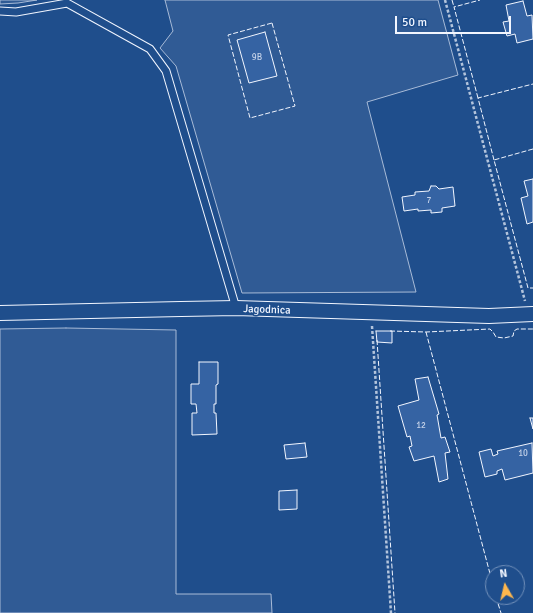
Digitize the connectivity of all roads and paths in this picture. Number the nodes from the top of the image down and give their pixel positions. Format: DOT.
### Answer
graph roads {
  1 [pos="445,0"];
  2 [pos="0,11"];
  3 [pos="236,308"];
  4 [pos="0,313"];
  5 [pos="371,313"];
  6 [pos="531,315"];
  7 [pos="391,613"];
  1 -- 6 [label="path"];
  2 -- 3 [label="lane"];
  3 -- 4 [label="street, Jagodnica"];
  3 -- 5 [label="street, Jagodnica"];
  5 -- 6 [label="street, Jagodnica"];
  5 -- 7 [label="path"];
}
